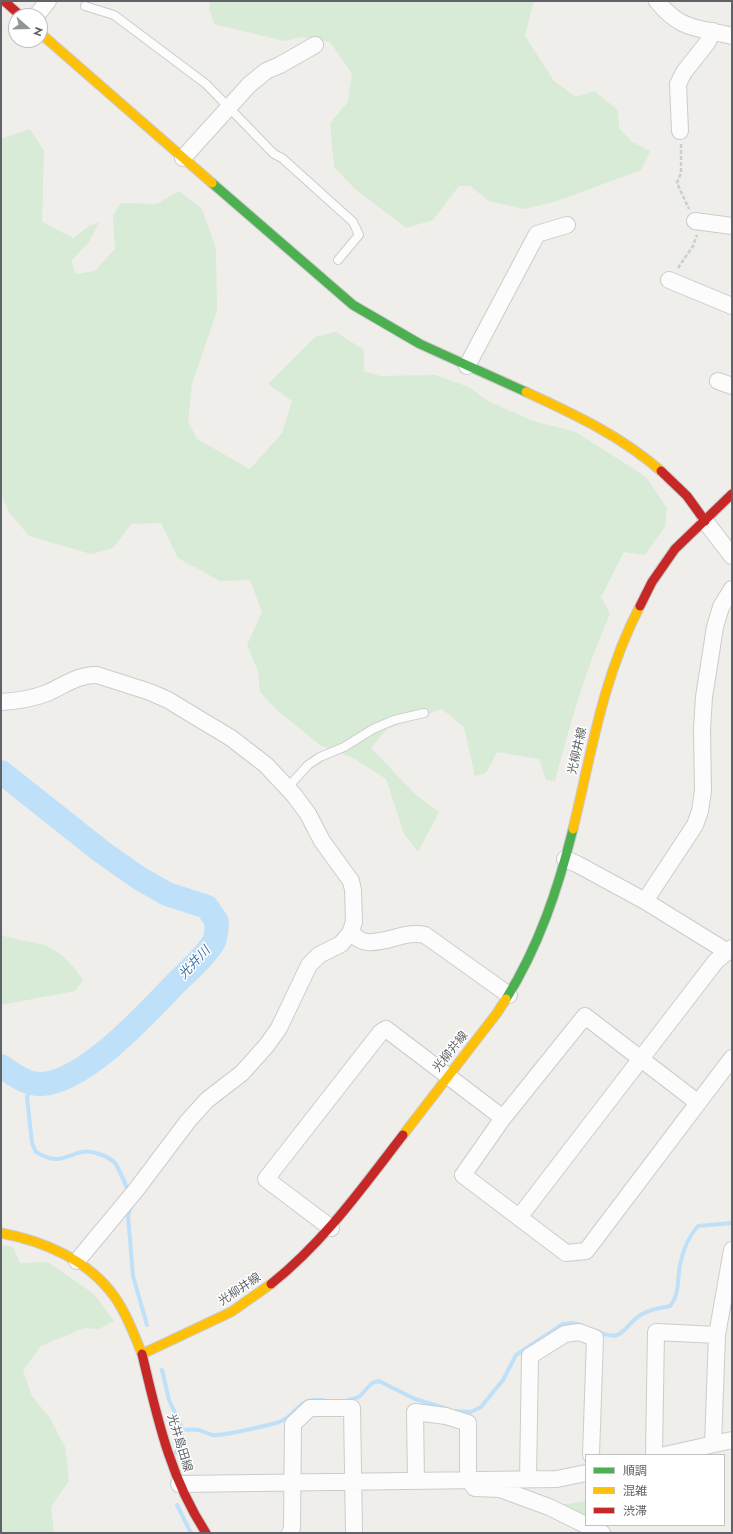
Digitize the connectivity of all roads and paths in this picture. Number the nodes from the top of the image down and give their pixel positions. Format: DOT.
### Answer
graph roads {
  1 [pos="4,1"];
  2 [pos="657,1"];
  3 [pos="85,6"];
  4 [pos="12,8"];
  5 [pos="713,31"];
  6 [pos="732,36"];
  7 [pos="48,40"];
  8 [pos="315,45"];
  9 [pos="230,108"];
  10 [pos="680,132"];
  11 [pos="183,158"];
  12 [pos="695,221"];
  13 [pos="567,225"];
  14 [pos="732,226"];
  15 [pos="338,260"];
  16 [pos="669,280"];
  17 [pos="732,306"];
  18 [pos="467,366"];
  19 [pos="732,494"];
  20 [pos="705,521"];
  21 [pos="732,555"];
  22 [pos="732,589"];
  23 [pos="1,702"];
  24 [pos="424,713"];
  25 [pos="288,787"];
  26 [pos="565,859"];
  27 [pos="645,901"];
  28 [pos="350,933"];
  29 [pos="729,949"];
  30 [pos="509,995"];
  31 [pos="640,1058"];
  32 [pos="732,1058"];
  33 [pos="446,1077"];
  34 [pos="697,1102"];
  35 [pos="503,1118"];
  36 [pos="520,1216"];
  37 [pos="330,1228"];
  38 [pos="1,1232"];
  39 [pos="732,1250"];
  40 [pos="77,1261"];
  41 [pos="718,1334"];
  42 [pos="142,1354"];
  43 [pos="732,1440"];
  44 [pos="713,1444"];
  45 [pos="591,1454"];
  46 [pos="654,1454"];
  47 [pos="670,1454"];
  48 [pos="585,1473"];
  49 [pos="468,1479"];
  50 [pos="528,1479"];
  51 [pos="353,1480"];
  52 [pos="416,1480"];
  53 [pos="292,1481"];
  54 [pos="179,1484"];
  55 [pos="585,1525"];
  56 [pos="588,1526"];
  57 [pos="206,1533"];
  58 [pos="290,1533"];
  59 [pos="354,1533"];
  60 [pos="602,1533"];
  1 -- 4 [label="main road"];
  2 -- 5 [label="street"];
  3 -- 9 [label="lane"];
  5 -- 6 [label="street"];
  5 -- 10 [label="street"];
  7 -- 11 [label="main road"];
  8 -- 9 [label="street"];
  9 -- 11 [label="street"];
  9 -- 15 [label="lane"];
  10 -- 12 [label="path"];
  11 -- 18 [label="main road"];
  12 -- 14 [label="street"];
  12 -- 16 [label="path"];
  13 -- 18 [label="street"];
  16 -- 17 [label="street"];
  18 -- 20 [label="main road"];
  19 -- 20 [label="main road, 光柳井線"];
  20 -- 21 [label="street"];
  20 -- 26 [label="main road, 光柳井線"];
  22 -- 27 [label="street"];
  23 -- 25 [label="street"];
  24 -- 25 [label="lane"];
  25 -- 28 [label="street"];
  26 -- 27 [label="street"];
  26 -- 30 [label="main road, 光柳井線"];
  27 -- 29 [label="street"];
  28 -- 30 [label="street"];
  28 -- 40 [label="street"];
  29 -- 31 [label="street"];
  30 -- 33 [label="main road, 光柳井線"];
  31 -- 34 [label="street"];
  31 -- 35 [label="street"];
  31 -- 36 [label="street"];
  32 -- 34 [label="street"];
  33 -- 35 [label="street"];
  33 -- 37 [label="main road, 光柳井線"];
  33 -- 37 [label="street"];
  34 -- 36 [label="street"];
  35 -- 36 [label="street"];
  37 -- 42 [label="main road, 光柳井線"];
  38 -- 40 [label="main road"];
  39 -- 41 [label="street"];
  40 -- 42 [label="main road"];
  41 -- 44 [label="street"];
  41 -- 46 [label="street"];
  42 -- 54 [label="main road, 光井島田線"];
  43 -- 44 [label="street"];
  44 -- 47 [label="street"];
  45 -- 50 [label="street"];
  48 -- 50 [label="street"];
  49 -- 50 [label="street"];
  49 -- 52 [label="street"];
  49 -- 52 [label="street"];
  49 -- 55 [label="street"];
  51 -- 52 [label="street"];
  51 -- 53 [label="street"];
  51 -- 53 [label="street"];
  51 -- 59 [label="street"];
  53 -- 54 [label="street"];
  53 -- 58 [label="street"];
  54 -- 57 [label="main road, 光井島田線"];
  56 -- 60 [label="street"];
}
